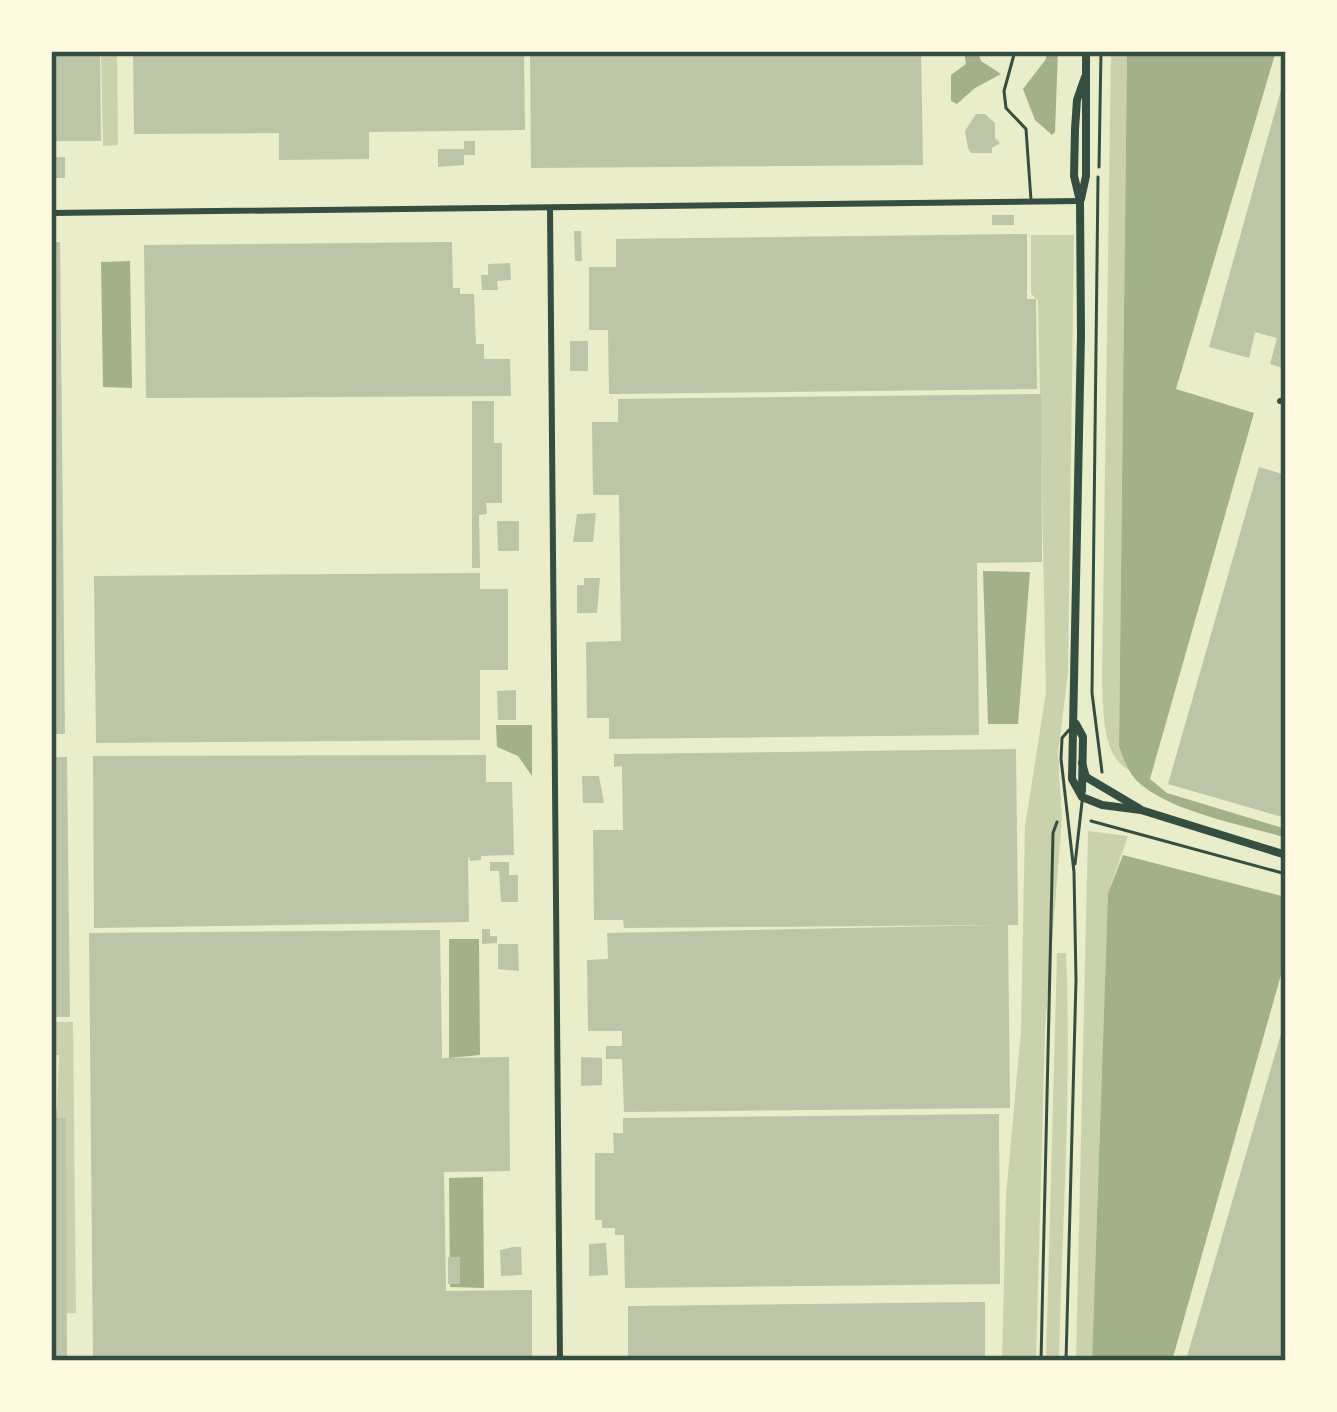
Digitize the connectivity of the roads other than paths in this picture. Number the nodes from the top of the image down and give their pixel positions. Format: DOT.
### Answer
graph roads {
  1 [pos="1015,51"];
  2 [pos="1086,51"];
  3 [pos="1080,201"];
  4 [pos="1031,202"];
  5 [pos="550,208"];
  6 [pos="51,213"];
  7 [pos="1075,722"];
  8 [pos="1082,763"];
  9 [pos="1082,796"];
  10 [pos="1141,810"];
  11 [pos="1286,855"];
  12 [pos="1074,872"];
  13 [pos="560,1361"];
  14 [pos="1066,1361"];
  1 -- 4 [label="lane"];
  2 -- 3 [label="street"];
  3 -- 4 [label="street"];
  3 -- 7 [label="street"];
  4 -- 5 [label="street"];
  5 -- 6 [label="street"];
  5 -- 13 [label="street"];
  7 -- 8 [label="street"];
  7 -- 9 [label="street"];
  7 -- 12 [label="lane"];
  8 -- 9 [label="street"];
  8 -- 10 [label="street"];
  9 -- 10 [label="street"];
  9 -- 12 [label="lane"];
  10 -- 11 [label="street"];
  12 -- 14 [label="lane"];
}
